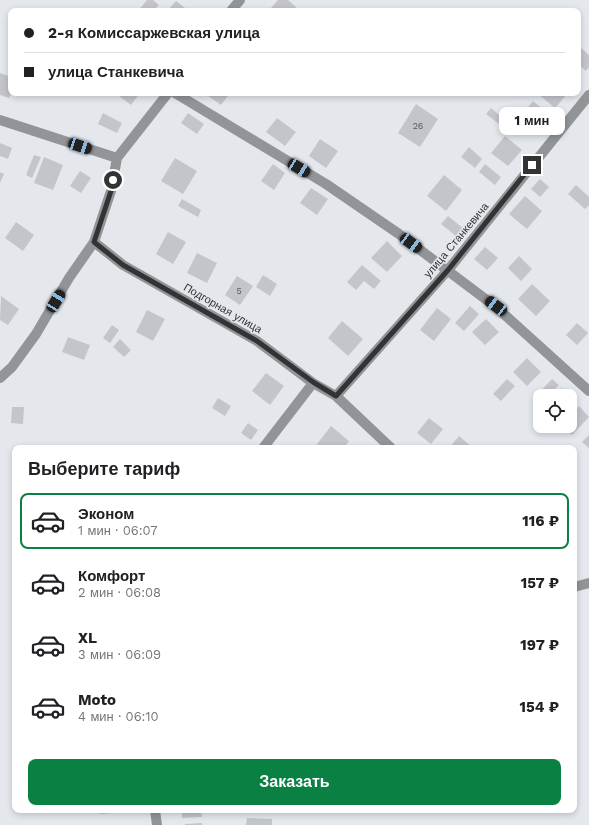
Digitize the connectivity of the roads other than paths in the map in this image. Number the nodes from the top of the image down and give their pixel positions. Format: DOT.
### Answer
graph roads {
  1 [pos="240,0"];
  2 [pos="233,8"];
  3 [pos="589,95"];
  4 [pos="166,96"];
  5 [pos="180,96"];
  6 [pos="0,120"];
  7 [pos="117,158"];
  8 [pos="94,242"];
  9 [pos="448,270"];
  10 [pos="0,378"];
  11 [pos="313,382"];
  12 [pos="589,390"];
  13 [pos="336,396"];
  14 [pos="264,445"];
  15 [pos="388,445"];
  16 [pos="589,583"];
  17 [pos="577,586"];
  18 [pos="156,813"];
  19 [pos="157,825"];
  1 -- 2 [label="street"];
  3 -- 9 [label="street, улица Станкевича"];
  4 -- 7 [label="street"];
  5 -- 9 [label="street"];
  6 -- 7 [label="street"];
  7 -- 8 [label="street"];
  8 -- 10 [label="street"];
  8 -- 11 [label="street, Подгорная улица"];
  9 -- 12 [label="street"];
  9 -- 13 [label="street, улица Станкевича"];
  11 -- 13 [label="street, Подгорная улица"];
  11 -- 14 [label="street"];
  13 -- 15 [label="street, Подгорная улица"];
  16 -- 17 [label="street"];
  18 -- 19 [label="street"];
}
